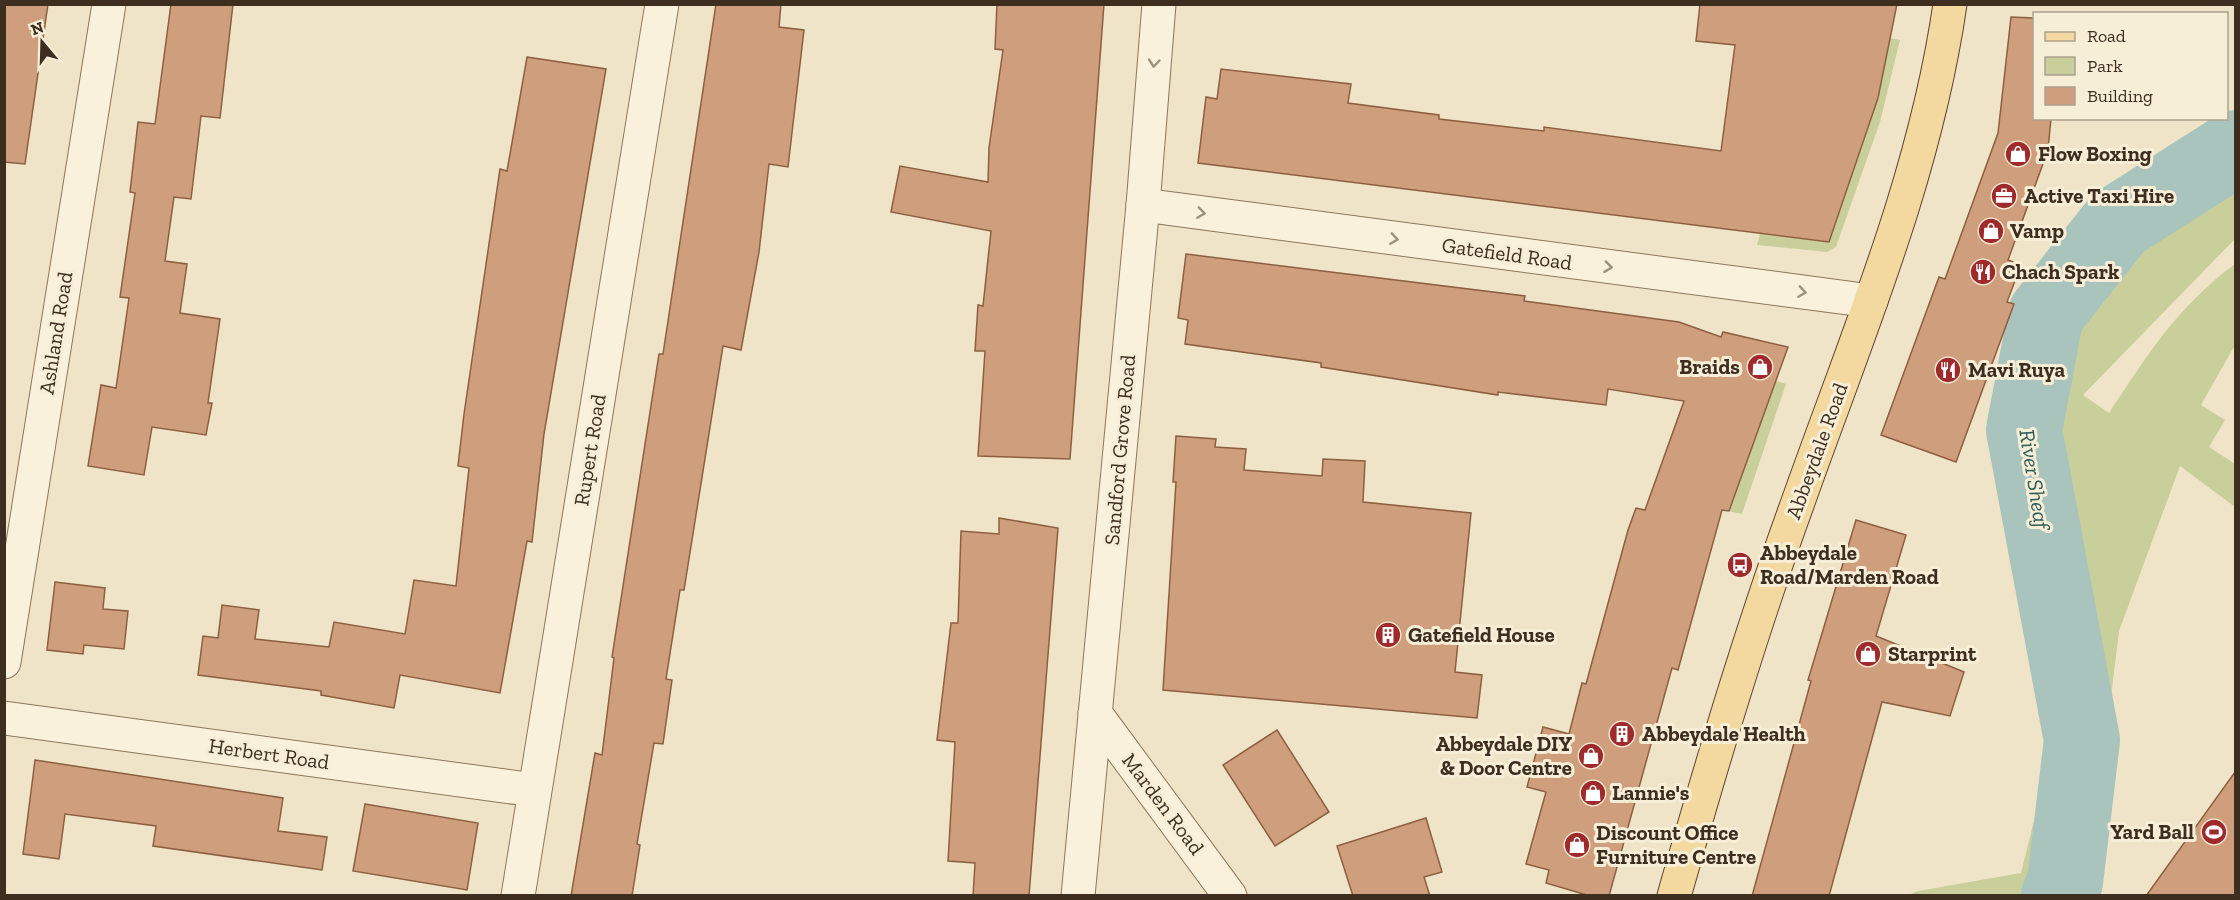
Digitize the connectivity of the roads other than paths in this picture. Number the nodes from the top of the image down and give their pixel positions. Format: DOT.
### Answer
graph roads {
  1 [pos="109,4"];
  2 [pos="662,4"];
  3 [pos="1159,4"];
  4 [pos="1950,4"];
  5 [pos="1143,205"];
  6 [pos="1871,301"];
  7 [pos="4,662"];
  8 [pos="1095,713"];
  9 [pos="4,718"];
  10 [pos="534,790"];
  11 [pos="518,896"];
  12 [pos="1078,896"];
  13 [pos="1230,896"];
  14 [pos="1674,896"];
  1 -- 7 [label="street, Ashland Road"];
  2 -- 10 [label="street, Rupert Road"];
  3 -- 5 [label="street, Sandford Grove Road, one-way"];
  4 -- 6 [label="main road, Abbeydale Road"];
  5 -- 6 [label="street, Gatefield Road, one-way"];
  5 -- 8 [label="street, Sandford Grove Road"];
  6 -- 14 [label="main road, Abbeydale Road"];
  8 -- 12 [label="street, Sandford Grove Road"];
  8 -- 13 [label="street, Marden Road"];
  9 -- 10 [label="street, Herbert Road"];
  10 -- 11 [label="street, Rupert Road"];
}
